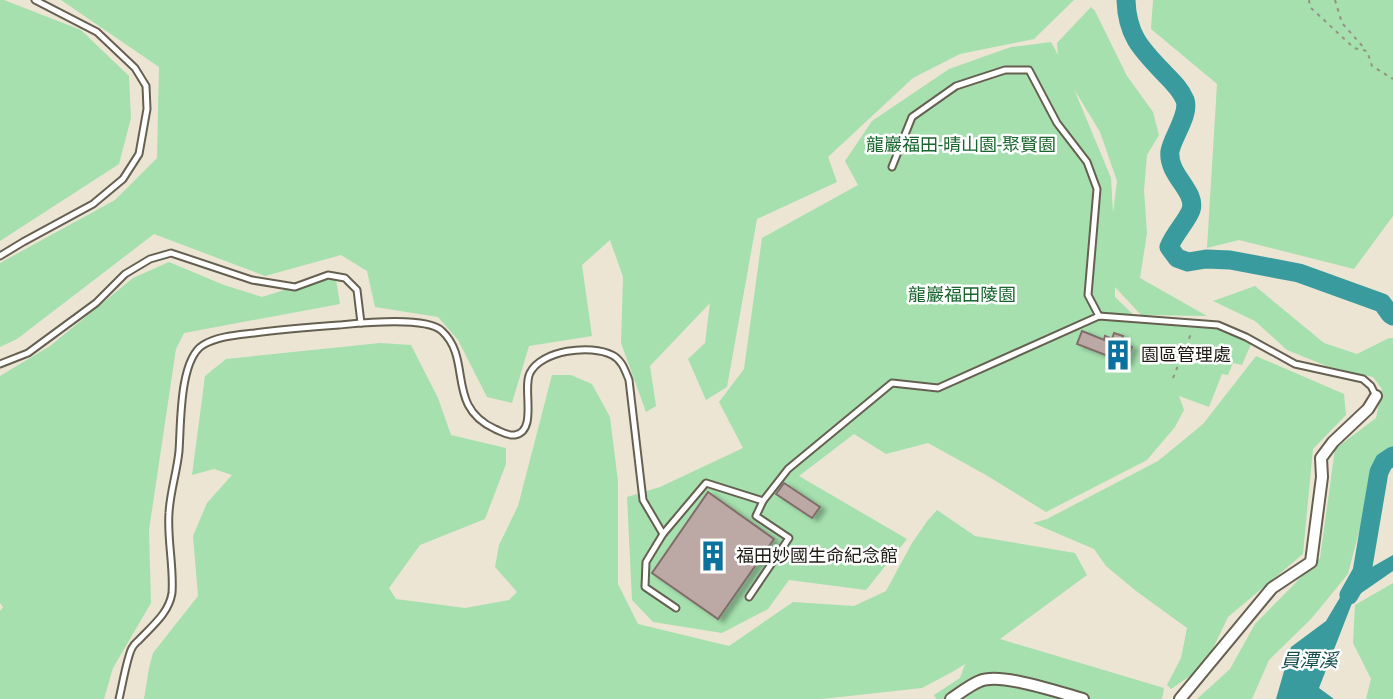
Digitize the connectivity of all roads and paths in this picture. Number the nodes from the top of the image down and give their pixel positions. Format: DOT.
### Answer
graph roads {
  1 [pos="35,0"];
  2 [pos="1309,0"];
  3 [pos="1335,0"];
  4 [pos="1367,51"];
  5 [pos="1393,79"];
  6 [pos="892,167"];
  7 [pos="0,256"];
  8 [pos="1099,316"];
  9 [pos="361,323"];
  10 [pos="1192,330"];
  11 [pos="0,364"];
  12 [pos="1173,379"];
  13 [pos="1376,396"];
  14 [pos="763,501"];
  15 [pos="663,534"];
  16 [pos="749,597"];
  17 [pos="676,608"];
  18 [pos="120,699"];
  19 [pos="951,699"];
  20 [pos="1083,699"];
  21 [pos="1180,699"];
  1 -- 7 [label="lane"];
  2 -- 4 [label="path"];
  3 -- 4 [label="path"];
  4 -- 5 [label="path"];
  6 -- 8 [label="lane"];
  8 -- 13 [label="lane"];
  8 -- 14 [label="lane"];
  9 -- 11 [label="lane"];
  9 -- 15 [label="lane"];
  9 -- 18 [label="lane"];
  10 -- 12 [label="path"];
  13 -- 21 [label="street"];
  14 -- 15 [label="lane"];
  14 -- 16 [label="lane"];
  15 -- 17 [label="lane"];
  19 -- 20 [label="street"];
}
